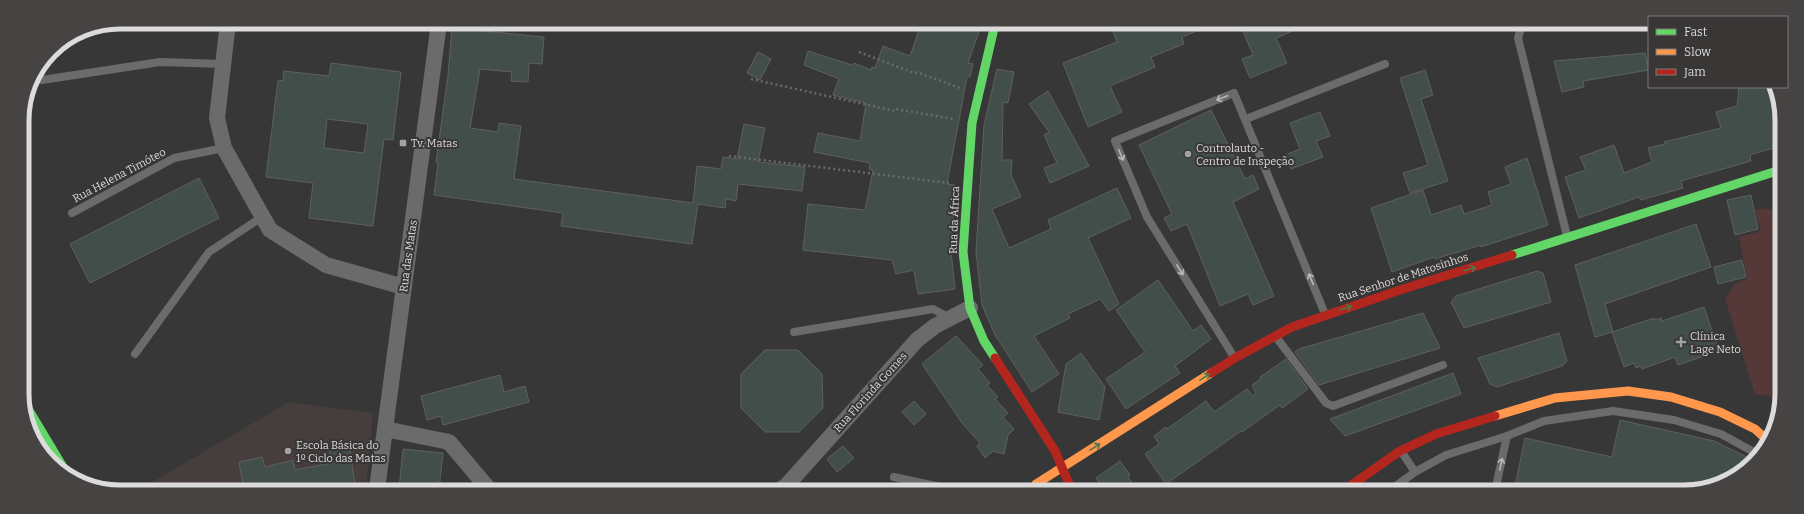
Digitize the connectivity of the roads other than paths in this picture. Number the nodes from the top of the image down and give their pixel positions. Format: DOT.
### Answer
graph roads {
  1 [pos="227,29"];
  2 [pos="437,29"];
  3 [pos="994,29"];
  4 [pos="1521,29"];
  5 [pos="223,64"];
  6 [pos="1385,64"];
  7 [pos="42,80"];
  8 [pos="1246,119"];
  9 [pos="224,148"];
  10 [pos="1775,172"];
  11 [pos="72,213"];
  12 [pos="262,216"];
  13 [pos="1568,238"];
  14 [pos="404,287"];
  15 [pos="970,308"];
  16 [pos="1326,315"];
  17 [pos="950,318"];
  18 [pos="794,332"];
  19 [pos="1275,336"];
  20 [pos="135,354"];
  21 [pos="1235,358"];
  22 [pos="1443,365"];
  23 [pos="32,415"];
  24 [pos="385,429"];
  25 [pos="1507,436"];
  26 [pos="1764,437"];
  27 [pos="1400,451"];
  28 [pos="1753,452"];
  29 [pos="59,461"];
  30 [pos="1062,467"];
  31 [pos="1414,472"];
  32 [pos="894,477"];
  33 [pos="378,485"];
  34 [pos="485,485"];
  35 [pos="787,485"];
  36 [pos="931,485"];
  37 [pos="1037,485"];
  38 [pos="1070,485"];
  39 [pos="1352,485"];
  40 [pos="1397,485"];
  41 [pos="1496,485"];
  1 -- 5 [label="street"];
  2 -- 14 [label="street, Rua das Matas"];
  3 -- 15 [label="main road, Rua da África"];
  4 -- 13 [label="lane"];
  5 -- 7 [label="lane"];
  5 -- 9 [label="street"];
  6 -- 8 [label="lane"];
  16 -- 8 [label="lane, one-way"];
  8 -- 21 [label="lane, one-way"];
  9 -- 11 [label="lane, Rua Helena Timóteo"];
  9 -- 12 [label="street"];
  10 -- 13 [label="main road, Rua Senhor de Matosinhos"];
  12 -- 14 [label="street"];
  12 -- 20 [label="lane"];
  16 -- 13 [label="main road, Rua Senhor de Matosinhos, one-way"];
  14 -- 24 [label="street, Rua das Matas"];
  15 -- 17 [label="street, Rua Florinda Gomes"];
  15 -- 30 [label="main road, Rua da África"];
  16 -- 19 [label="main road, Rua Senhor de Matosinhos"];
  17 -- 18 [label="lane"];
  17 -- 35 [label="street, Rua Florinda Gomes"];
  19 -- 21 [label="main road, Rua Senhor de Matosinhos"];
  19 -- 22 [label="lane"];
  30 -- 21 [label="main road, Rua Senhor de Matosinhos, one-way"];
  23 -- 29 [label="main road"];
  24 -- 33 [label="street, Rua das Matas"];
  24 -- 34 [label="street"];
  25 -- 28 [label="lane"];
  25 -- 31 [label="lane"];
  41 -- 25 [label="lane, one-way"];
  26 -- 27 [label="main road"];
  27 -- 31 [label="lane"];
  27 -- 39 [label="main road"];
  30 -- 37 [label="main road, Rua Senhor de Matosinhos"];
  30 -- 38 [label="main road, Rua da África"];
  31 -- 40 [label="lane"];
  32 -- 36 [label="lane"];
}
